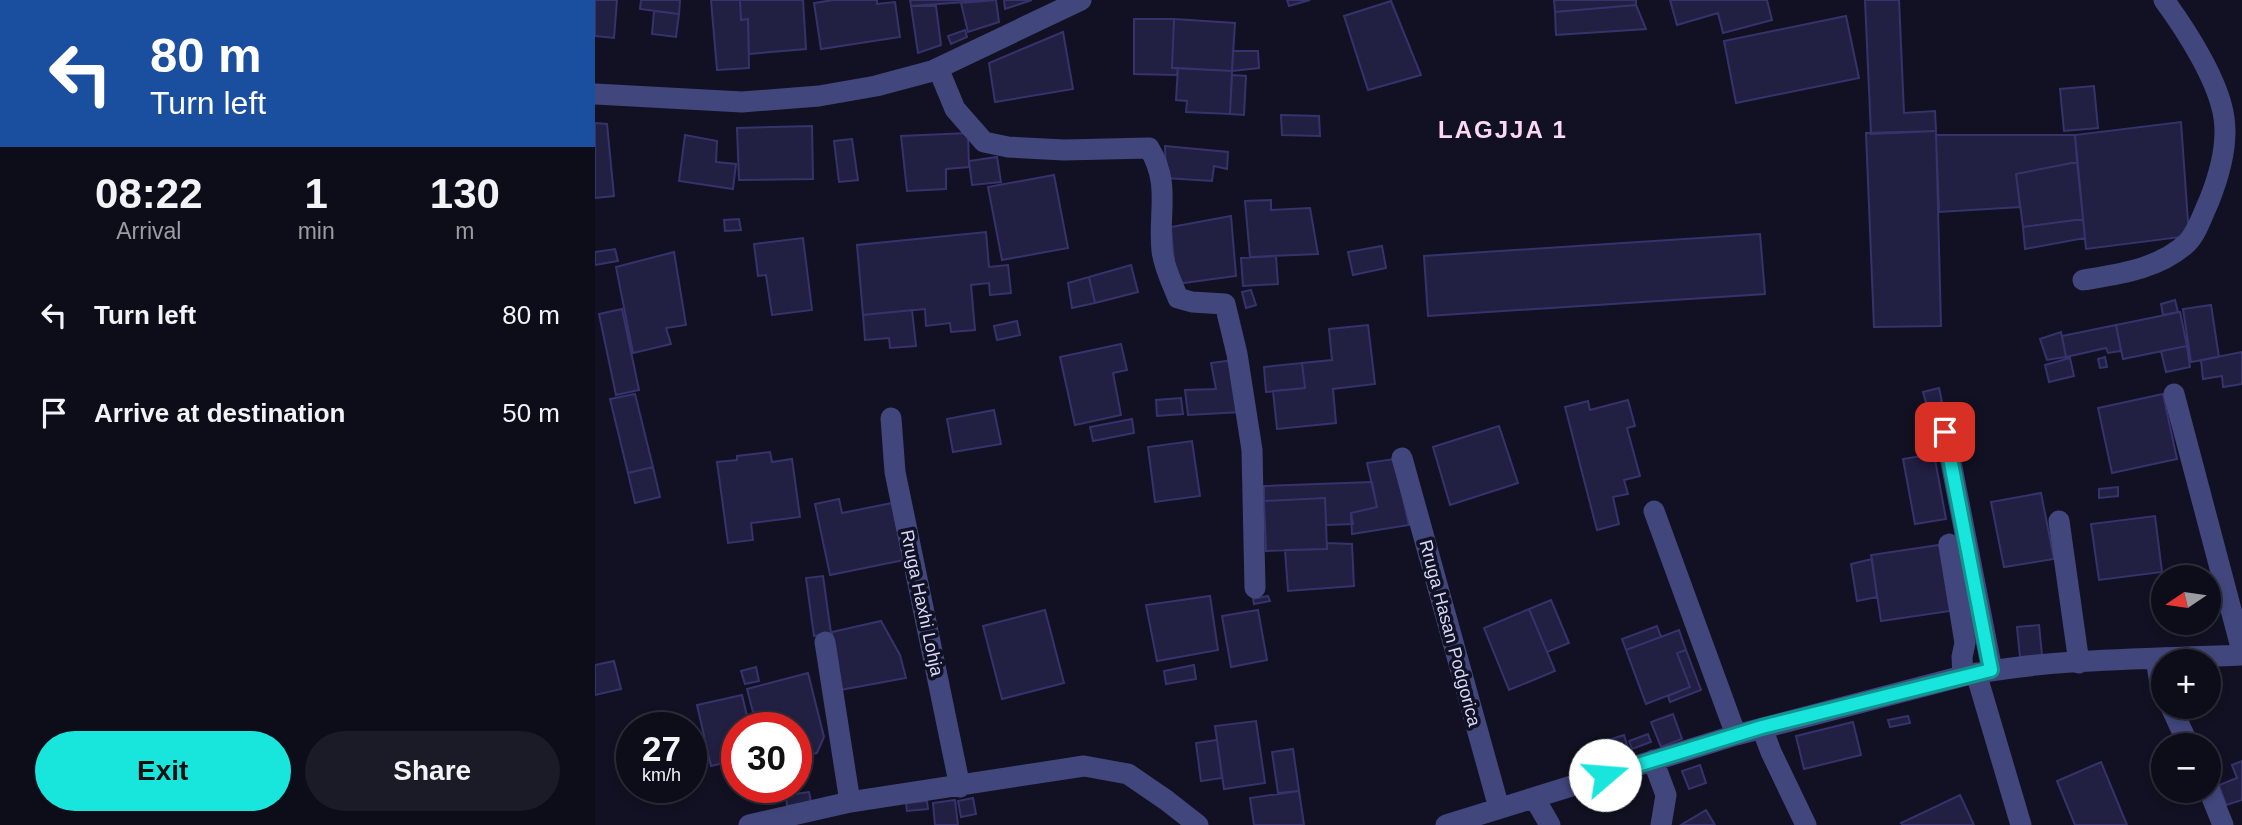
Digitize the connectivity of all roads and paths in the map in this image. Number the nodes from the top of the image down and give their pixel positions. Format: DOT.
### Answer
graph roads {
  1 [pos="1081,0"];
  2 [pos="2164,0"];
  3 [pos="938,68"];
  4 [pos="595,93"];
  5 [pos="2233,146"];
  6 [pos="2083,280"];
  7 [pos="2174,394"];
  8 [pos="891,418"];
  9 [pos="1945,432"];
  10 [pos="1402,458"];
  11 [pos="1654,511"];
  12 [pos="2059,521"];
  13 [pos="1949,544"];
  14 [pos="1255,588"];
  15 [pos="825,642"];
  16 [pos="2242,653"];
  17 [pos="2221,654"];
  18 [pos="2151,659"];
  19 [pos="2079,663"];
  20 [pos="1977,673"];
  21 [pos="1762,727"];
  22 [pos="1736,735"];
  23 [pos="1653,760"];
  24 [pos="960,787"];
  25 [pos="1535,799"];
  26 [pos="850,802"];
  27 [pos="2214,803"];
  28 [pos="1499,808"];
  29 [pos="749,825"];
  30 [pos="1198,825"];
  31 [pos="1446,825"];
  32 [pos="1550,825"];
  33 [pos="1661,825"];
  34 [pos="1805,825"];
  35 [pos="2021,825"];
  36 [pos="2223,825"];
  1 -- 3 [label="street"];
  2 -- 5 [label="street"];
  3 -- 4 [label="street"];
  3 -- 14 [label="street"];
  5 -- 6 [label="street"];
  7 -- 16 [label="street"];
  8 -- 24 [label="street, Rruga Haxhi Lohja"];
  9 -- 20 [label="street"];
  10 -- 28 [label="street, Rruga Hasan Podgorica"];
  11 -- 22 [label="street"];
  12 -- 19 [label="street"];
  13 -- 20 [label="street"];
  15 -- 26 [label="street"];
  16 -- 17 [label="street"];
  18 -- 19 [label="street"];
  19 -- 20 [label="street"];
  20 -- 21 [label="street"];
  20 -- 35 [label="street"];
  21 -- 22 [label="street"];
  21 -- 34 [label="street"];
  22 -- 23 [label="street"];
  23 -- 25 [label="street"];
  23 -- 33 [label="street"];
  24 -- 26 [label="street"];
  24 -- 30 [label="street"];
  25 -- 28 [label="street"];
  25 -- 32 [label="street"];
  26 -- 29 [label="street"];
  27 -- 36 [label="street"];
  28 -- 31 [label="street"];
}
